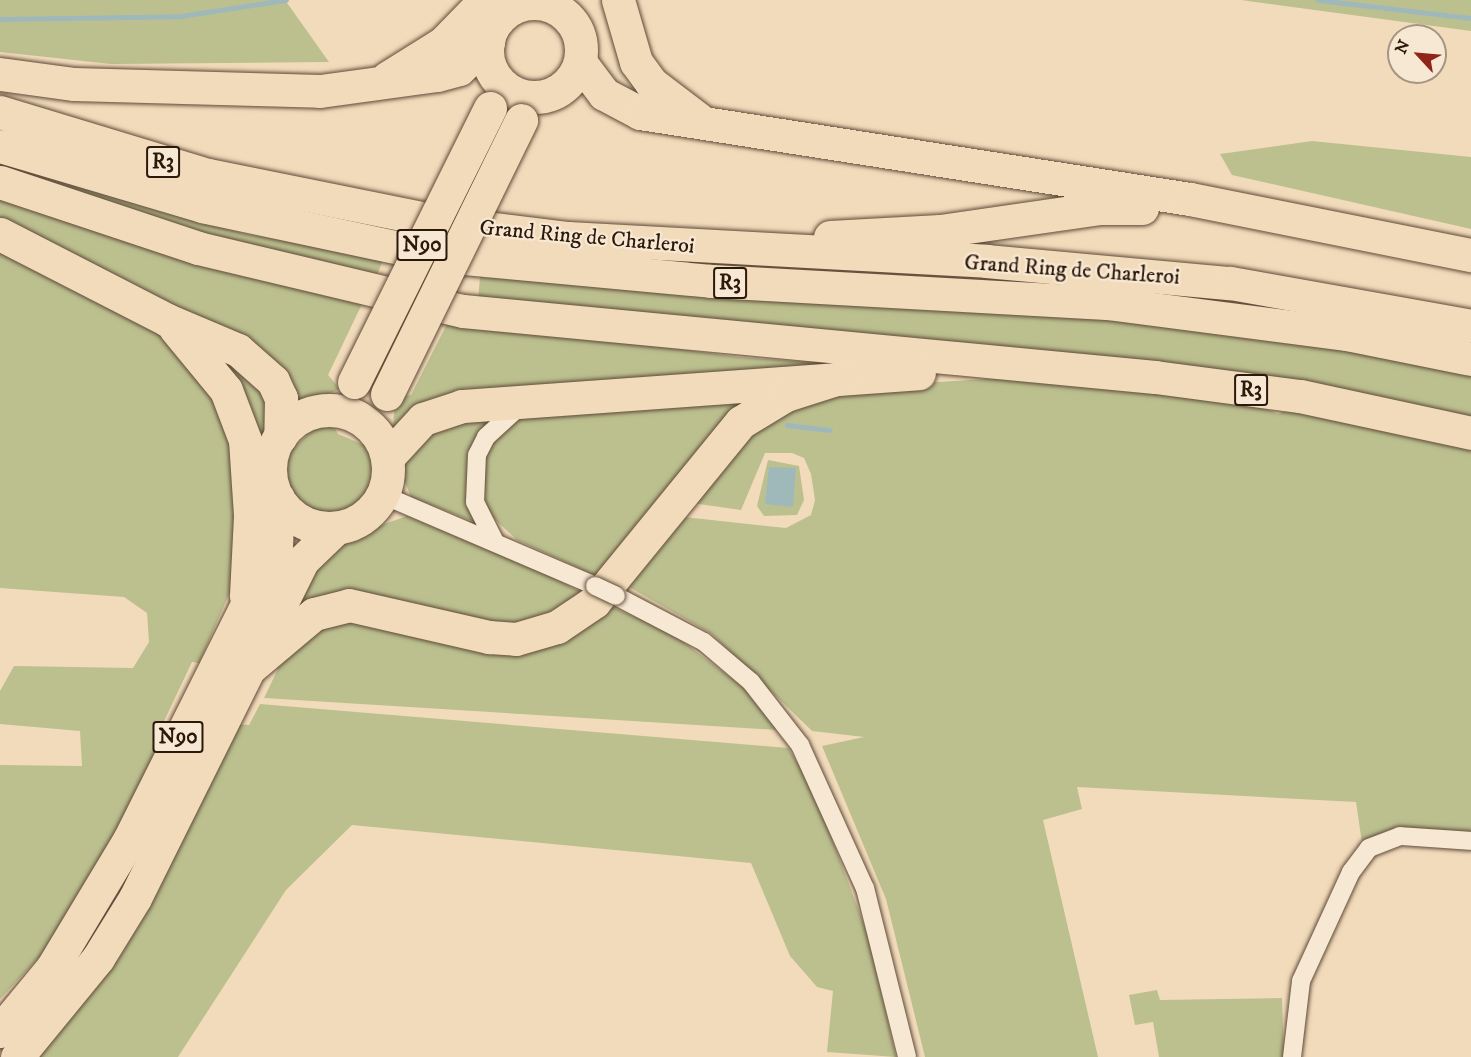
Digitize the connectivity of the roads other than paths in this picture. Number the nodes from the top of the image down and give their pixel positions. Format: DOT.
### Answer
graph roads {
  1 [pos="485,0"];
  2 [pos="618,0"];
  3 [pos="528,2"];
  4 [pos="580,15"];
  5 [pos="488,42"];
  6 [pos="580,62"];
  7 [pos="0,74"];
  8 [pos="494,74"];
  9 [pos="373,87"];
  10 [pos="531,108"];
  11 [pos="0,112"];
  12 [pos="701,121"];
  13 [pos="0,146"];
  14 [pos="0,182"];
  15 [pos="1243,210"];
  16 [pos="0,234"];
  17 [pos="714,249"];
  18 [pos="1471,255"];
  19 [pos="167,321"];
  20 [pos="1471,326"];
  21 [pos="1471,359"];
  22 [pos="1028,368"];
  23 [pos="842,377"];
  24 [pos="524,402"];
  25 [pos="330,410"];
  26 [pos="1471,433"];
  27 [pos="280,437"];
  28 [pos="384,449"];
  29 [pos="383,495"];
  30 [pos="278,498"];
  31 [pos="336,528"];
  32 [pos="495,542"];
  33 [pos="245,609"];
  34 [pos="251,667"];
  35 [pos="1471,841"];
  36 [pos="0,1031"];
  37 [pos="17,1057"];
  38 [pos="907,1057"];
  39 [pos="1292,1057"];
  1 -- 9 [label="highway"];
  2 -- 12 [label="highway"];
  3 -- 4 [label="highway"];
  3 -- 5 [label="highway"];
  4 -- 6 [label="highway"];
  5 -- 8 [label="highway"];
  5 -- 9 [label="highway"];
  6 -- 10 [label="highway"];
  6 -- 12 [label="highway"];
  7 -- 9 [label="highway"];
  8 -- 10 [label="highway"];
  8 -- 25 [label="highway, N90, bridge"];
  10 -- 28 [label="highway, N90, bridge"];
  11 -- 17 [label="highway, Grand Ring de Charleroi / R3"];
  12 -- 15 [label="highway"];
  13 -- 21 [label="highway, Grand Ring de Charleroi / R3"];
  14 -- 22 [label="highway"];
  15 -- 17 [label="highway"];
  15 -- 18 [label="highway"];
  16 -- 19 [label="highway"];
  17 -- 20 [label="highway, Grand Ring de Charleroi / R3"];
  19 -- 27 [label="highway"];
  19 -- 33 [label="highway"];
  22 -- 23 [label="highway"];
  22 -- 26 [label="highway, R3"];
  23 -- 24 [label="highway"];
  23 -- 34 [label="highway"];
  24 -- 28 [label="highway"];
  24 -- 32 [label="street"];
  25 -- 27 [label="highway"];
  25 -- 28 [label="highway"];
  27 -- 30 [label="highway"];
  28 -- 29 [label="highway"];
  29 -- 31 [label="highway"];
  29 -- 32 [label="street"];
  30 -- 31 [label="highway"];
  30 -- 33 [label="highway, N90"];
  31 -- 34 [label="highway, N90"];
  32 -- 38 [label="street, bridge"];
  33 -- 36 [label="highway, N90"];
  34 -- 37 [label="highway, N90"];
  35 -- 39 [label="street"];
}
